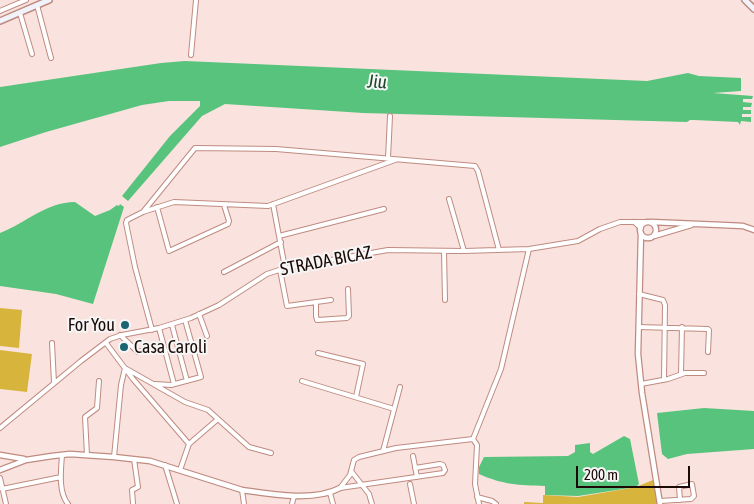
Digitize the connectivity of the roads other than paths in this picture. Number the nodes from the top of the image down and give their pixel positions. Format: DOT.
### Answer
graph roads {
  1 [pos="26,0"];
  2 [pos="49,0"];
  3 [pos="196,0"];
  4 [pos="744,0"];
  5 [pos="37,6"];
  6 [pos="754,9"];
  7 [pos="0,11"];
  8 [pos="20,13"];
  9 [pos="0,21"];
  10 [pos="32,54"];
  11 [pos="191,55"];
  12 [pos="51,58"];
  13 [pos="390,116"];
  14 [pos="388,158"];
  15 [pos="397,158"];
  16 [pos="449,199"];
  17 [pos="274,204"];
  18 [pos="224,205"];
  19 [pos="157,208"];
  20 [pos="384,209"];
  21 [pos="142,212"];
  22 [pos="634,222"];
  23 [pos="649,222"];
  24 [pos="696,224"];
  25 [pos="641,230"];
  26 [pos="754,230"];
  27 [pos="279,236"];
  28 [pos="652,237"];
  29 [pos="280,242"];
  30 [pos="642,248"];
  31 [pos="529,249"];
  32 [pos="499,250"];
  33 [pos="444,251"];
  34 [pos="464,251"];
  35 [pos="285,268"];
  36 [pos="280,270"];
  37 [pos="224,272"];
  38 [pos="348,289"];
  39 [pos="640,294"];
  40 [pos="331,300"];
  41 [pos="445,300"];
  42 [pos="316,303"];
  43 [pos="199,314"];
  44 [pos="185,320"];
  45 [pos="172,325"];
  46 [pos="639,327"];
  47 [pos="665,327"];
  48 [pos="682,327"];
  49 [pos="159,328"];
  50 [pos="152,330"];
  51 [pos="120,336"];
  52 [pos="206,336"];
  53 [pos="106,342"];
  54 [pos="52,343"];
  55 [pos="163,344"];
  56 [pos="708,352"];
  57 [pos="318,353"];
  58 [pos="125,368"];
  59 [pos="704,373"];
  60 [pos="681,374"];
  61 [pos="664,380"];
  62 [pos="98,381"];
  63 [pos="187,381"];
  64 [pos="302,381"];
  65 [pos="54,383"];
  66 [pos="150,383"];
  67 [pos="174,384"];
  68 [pos="641,384"];
  69 [pos="400,387"];
  70 [pos="356,397"];
  71 [pos="394,409"];
  72 [pos="218,419"];
  73 [pos="0,428"];
  74 [pos="473,439"];
  75 [pos="189,444"];
  76 [pos="383,451"];
  77 [pos="271,453"];
  78 [pos="2,454"];
  79 [pos="62,455"];
  80 [pos="87,455"];
  81 [pos="114,456"];
  82 [pos="413,456"];
  83 [pos="134,459"];
  84 [pos="26,460"];
  85 [pos="165,465"];
  86 [pos="7,467"];
  87 [pos="415,468"];
  88 [pos="0,470"];
  89 [pos="180,470"];
  90 [pos="351,471"];
  91 [pos="61,477"];
  92 [pos="417,477"];
  93 [pos="0,478"];
  94 [pos="410,484"];
  95 [pos="362,486"];
  96 [pos="340,488"];
  97 [pos="2,489"];
  98 [pos="242,490"];
  99 [pos="330,493"];
  100 [pos="294,496"];
  101 [pos="477,497"];
  102 [pos="680,500"];
  103 [pos="660,502"];
  104 [pos="6,504"];
  105 [pos="68,504"];
  106 [pos="133,504"];
  107 [pos="177,504"];
  108 [pos="244,504"];
  109 [pos="292,504"];
  110 [pos="333,504"];
  111 [pos="372,504"];
  112 [pos="414,504"];
  113 [pos="479,504"];
  114 [pos="496,504"];
  1 -- 7 [label="street"];
  2 -- 5 [label="main road"];
  3 -- 11 [label="street"];
  4 -- 6 [label="main road"];
  5 -- 8 [label="main road"];
  5 -- 12 [label="street"];
  8 -- 9 [label="main road"];
  8 -- 10 [label="street"];
  13 -- 14 [label="street"];
  14 -- 15 [label="street"];
  14 -- 21 [label="street"];
  15 -- 17 [label="street"];
  15 -- 32 [label="street"];
  16 -- 34 [label="street"];
  17 -- 18 [label="street"];
  17 -- 27 [label="street"];
  18 -- 19 [label="street"];
  18 -- 19 [label="street"];
  19 -- 21 [label="street"];
  20 -- 27 [label="street"];
  21 -- 50 [label="street"];
  22 -- 23 [label="street, STRADA BICAZ"];
  22 -- 25 [label="street"];
  22 -- 31 [label="street, STRADA BICAZ"];
  23 -- 24 [label="street"];
  23 -- 25 [label="street"];
  23 -- 28 [label="street"];
  24 -- 26 [label="street"];
  24 -- 28 [label="street"];
  25 -- 28 [label="street"];
  25 -- 30 [label="street"];
  27 -- 29 [label="street"];
  28 -- 30 [label="street"];
  29 -- 35 [label="street"];
  29 -- 37 [label="street"];
  30 -- 39 [label="street"];
  31 -- 32 [label="street, STRADA BICAZ"];
  31 -- 74 [label="street"];
  32 -- 34 [label="street, STRADA BICAZ"];
  33 -- 34 [label="street, STRADA BICAZ"];
  33 -- 35 [label="street, STRADA BICAZ"];
  33 -- 41 [label="street"];
  35 -- 36 [label="street, STRADA BICAZ"];
  36 -- 42 [label="street"];
  36 -- 43 [label="street, STRADA BICAZ"];
  38 -- 42 [label="street"];
  39 -- 46 [label="street"];
  39 -- 47 [label="street"];
  40 -- 42 [label="street"];
  43 -- 44 [label="street, STRADA BICAZ"];
  43 -- 52 [label="street"];
  44 -- 45 [label="street, STRADA BICAZ"];
  44 -- 63 [label="street"];
  45 -- 49 [label="street, STRADA BICAZ"];
  45 -- 63 [label="street"];
  46 -- 47 [label="street"];
  46 -- 68 [label="street"];
  47 -- 48 [label="street"];
  47 -- 61 [label="street"];
  48 -- 56 [label="street"];
  48 -- 60 [label="street"];
  49 -- 50 [label="street, STRADA BICAZ"];
  49 -- 55 [label="street"];
  50 -- 51 [label="street, STRADA BICAZ"];
  51 -- 53 [label="street, STRADA BICAZ"];
  51 -- 55 [label="street"];
  53 -- 58 [label="street"];
  53 -- 65 [label="street, STRADA BICAZ"];
  54 -- 65 [label="street"];
  55 -- 67 [label="street"];
  57 -- 70 [label="street"];
  58 -- 66 [label="street"];
  58 -- 75 [label="street"];
  58 -- 81 [label="street"];
  59 -- 60 [label="street"];
  60 -- 61 [label="street"];
  61 -- 68 [label="street"];
  62 -- 80 [label="street"];
  63 -- 67 [label="street"];
  64 -- 70 [label="street"];
  65 -- 73 [label="street, STRADA BICAZ"];
  66 -- 67 [label="street"];
  66 -- 72 [label="street"];
  68 -- 103 [label="street"];
  69 -- 71 [label="street"];
  70 -- 71 [label="street"];
  71 -- 76 [label="street"];
  72 -- 75 [label="street"];
  72 -- 77 [label="street"];
  74 -- 76 [label="street"];
  74 -- 101 [label="street"];
  75 -- 89 [label="street"];
  76 -- 90 [label="street"];
  78 -- 84 [label="street"];
  78 -- 86 [label="street"];
  79 -- 80 [label="street"];
  79 -- 84 [label="street"];
  79 -- 91 [label="street"];
  80 -- 81 [label="street"];
  81 -- 83 [label="street"];
  82 -- 87 [label="street"];
  83 -- 85 [label="street"];
  83 -- 106 [label="street"];
  84 -- 86 [label="street"];
  85 -- 89 [label="street"];
  85 -- 107 [label="street"];
  86 -- 88 [label="street"];
  87 -- 92 [label="street"];
  87 -- 92 [label="street"];
  89 -- 98 [label="street"];
  90 -- 95 [label="street"];
  90 -- 96 [label="street"];
  91 -- 97 [label="street"];
  91 -- 105 [label="street"];
  92 -- 95 [label="street"];
  93 -- 97 [label="street"];
  94 -- 112 [label="street"];
  95 -- 96 [label="street"];
  95 -- 111 [label="street"];
  96 -- 99 [label="street"];
  97 -- 104 [label="street"];
  98 -- 100 [label="street"];
  98 -- 108 [label="street"];
  99 -- 100 [label="street"];
  99 -- 110 [label="street"];
  100 -- 109 [label="street"];
  101 -- 113 [label="street"];
  101 -- 114 [label="street"];
  102 -- 102 [label="street"];
  102 -- 103 [label="street"];
}
